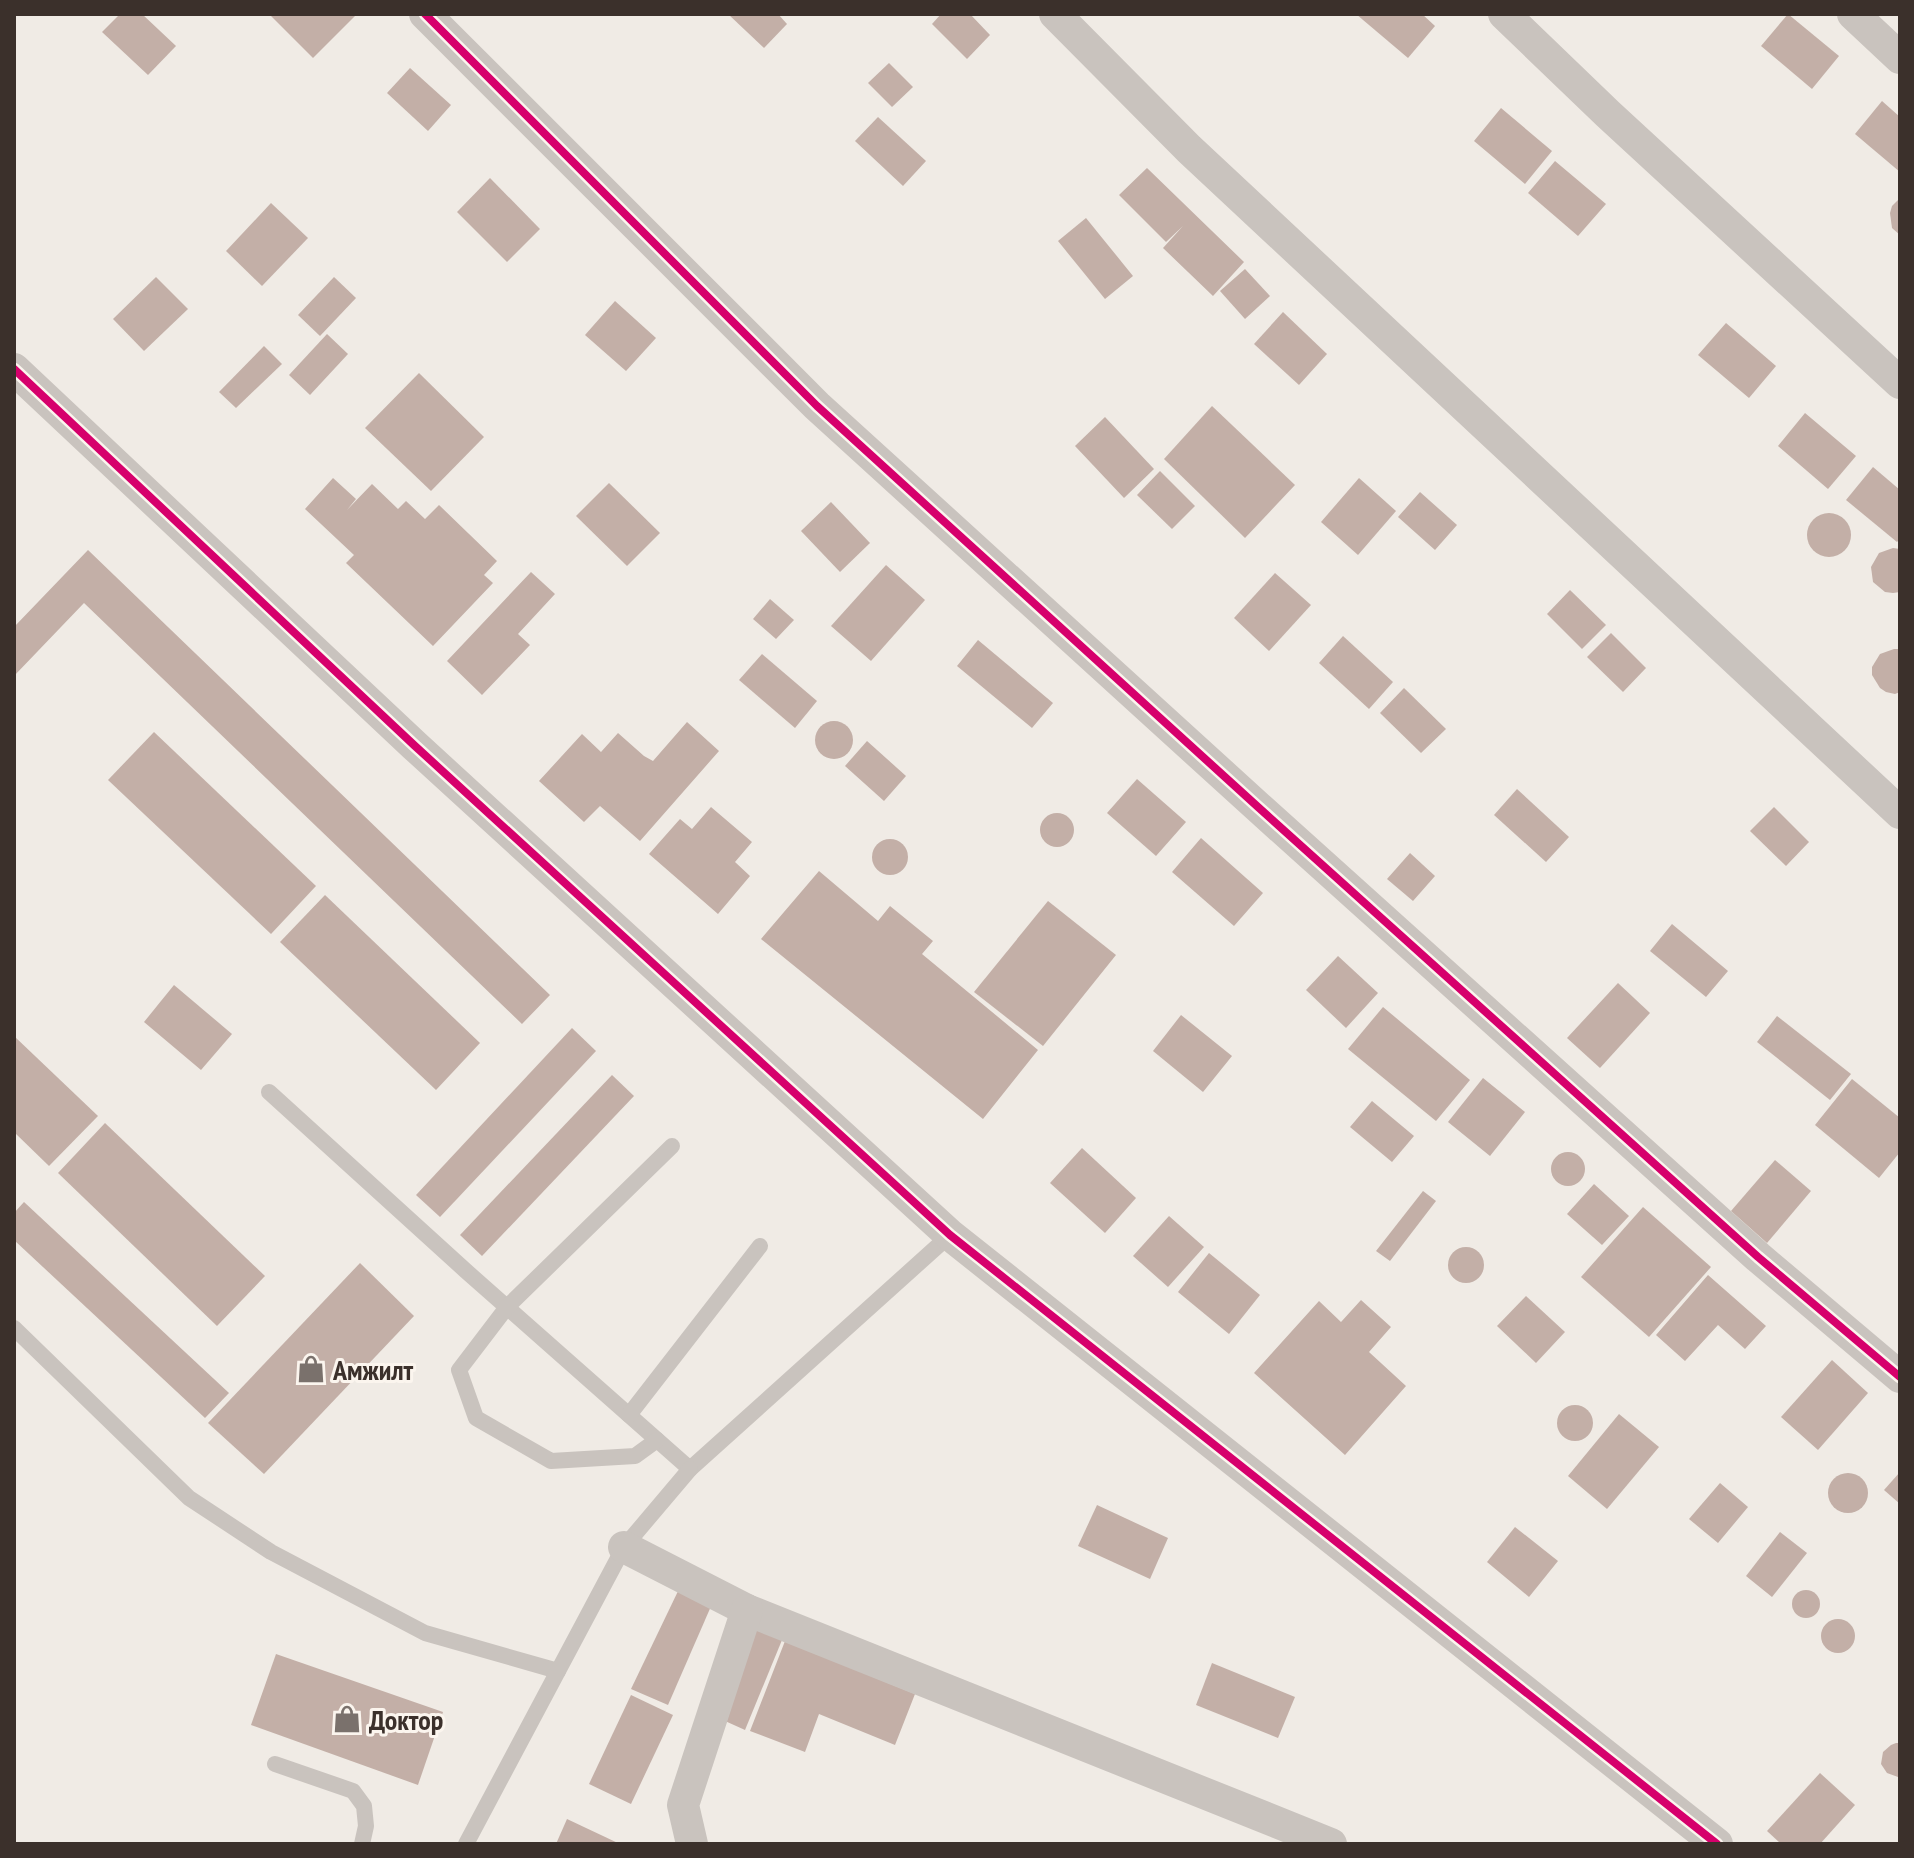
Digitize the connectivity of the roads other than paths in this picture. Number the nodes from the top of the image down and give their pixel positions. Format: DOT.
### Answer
graph roads {
  1 [pos="425,14"];
  2 [pos="1055,14"];
  3 [pos="1504,14"];
  4 [pos="1853,14"];
  5 [pos="1900,58"];
  6 [pos="14,369"];
  7 [pos="1900,383"];
  8 [pos="1900,813"];
  9 [pos="269,1092"];
  10 [pos="672,1146"];
  11 [pos="950,1235"];
  12 [pos="760,1246"];
  13 [pos="507,1307"];
  14 [pos="14,1328"];
  15 [pos="1900,1377"];
  16 [pos="629,1415"];
  17 [pos="657,1440"];
  18 [pos="690,1469"];
  19 [pos="624,1547"];
  20 [pos="747,1610"];
  21 [pos="558,1671"];
  22 [pos="275,1764"];
  23 [pos="362,1844"];
  24 [pos="466,1844"];
  25 [pos="692,1844"];
  26 [pos="1331,1844"];
  27 [pos="1717,1844"];
  1 -- 15 [label="street"];
  2 -- 8 [label="street"];
  3 -- 7 [label="street"];
  4 -- 5 [label="street"];
  6 -- 11 [label="street"];
  9 -- 13 [label="lane"];
  10 -- 13 [label="lane"];
  11 -- 18 [label="lane"];
  11 -- 27 [label="street"];
  12 -- 16 [label="lane"];
  13 -- 16 [label="lane"];
  13 -- 17 [label="lane"];
  14 -- 21 [label="lane"];
  16 -- 17 [label="lane"];
  17 -- 18 [label="lane"];
  18 -- 19 [label="lane"];
  19 -- 20 [label="street"];
  19 -- 21 [label="lane"];
  20 -- 25 [label="street"];
  20 -- 26 [label="street"];
  21 -- 24 [label="lane"];
  22 -- 23 [label="lane"];
}
